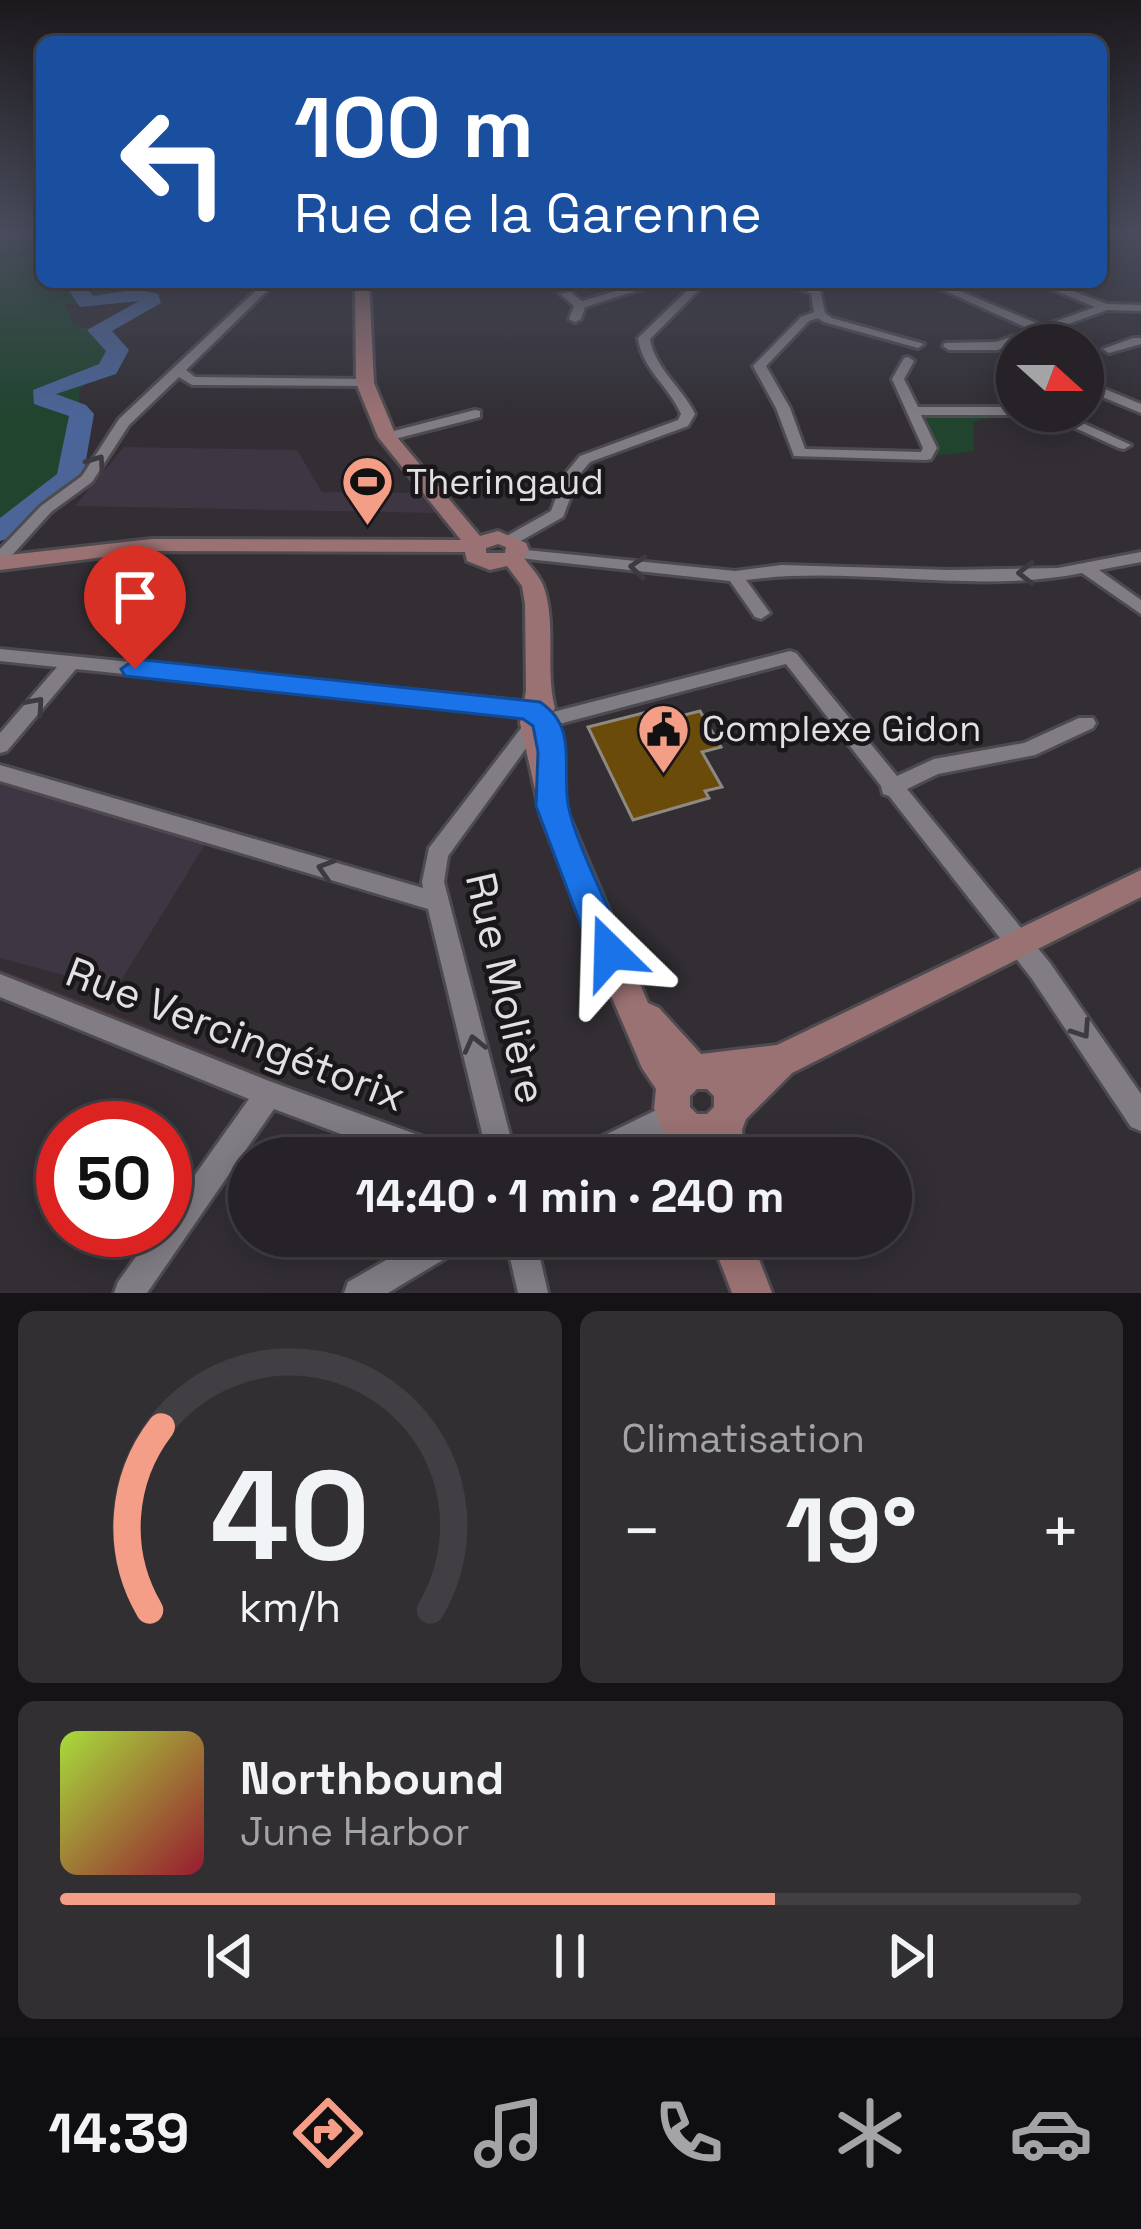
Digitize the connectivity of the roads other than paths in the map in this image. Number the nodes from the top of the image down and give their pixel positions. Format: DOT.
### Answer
graph roads {
  1 [pos="259,295"];
  2 [pos="362,295"];
  3 [pos="568,295"];
  4 [pos="614,295"];
  5 [pos="688,295"];
  6 [pos="818,295"];
  7 [pos="961,295"];
  8 [pos="1075,295"];
  9 [pos="580,305"];
  10 [pos="1106,307"];
  11 [pos="1141,308"];
  12 [pos="820,314"];
  13 [pos="575,319"];
  14 [pos="1141,322"];
  15 [pos="1029,324"];
  16 [pos="1059,324"];
  17 [pos="1140,341"];
  18 [pos="918,344"];
  19 [pos="949,346"];
  20 [pos="996,346"];
  21 [pos="1109,349"];
  22 [pos="908,361"];
  23 [pos="181,372"];
  24 [pos="365,383"];
  25 [pos="1104,393"];
  26 [pos="1141,409"];
  27 [pos="912,411"];
  28 [pos="996,411"];
  29 [pos="475,414"];
  30 [pos="1088,432"];
  31 [pos="387,437"];
  32 [pos="1119,447"];
  33 [pos="456,516"];
  34 [pos="436,547"];
  35 [pos="403,548"];
  36 [pos="493,550"];
  37 [pos="1141,557"];
  38 [pos="0,561"];
  39 [pos="1088,569"];
  40 [pos="735,576"];
  41 [pos="1141,608"];
  42 [pos="761,613"];
  43 [pos="0,655"];
  44 [pos="72,662"];
  45 [pos="536,712"];
  46 [pos="1086,723"];
  47 [pos="0,746"];
  48 [pos="0,773"];
  49 [pos="890,788"];
  50 [pos="1141,883"];
  51 [pos="438,902"];
  52 [pos="1021,945"];
  53 [pos="0,985"];
  54 [pos="780,1061"];
  55 [pos="269,1094"];
  56 [pos="689,1105"];
  57 [pos="1141,1118"];
  58 [pos="727,1131"];
  59 [pos="385,1137"];
  60 [pos="497,1137"];
  61 [pos="628,1137"];
  62 [pos="420,1257"];
  63 [pos="525,1257"];
  64 [pos="740,1257"];
  65 [pos="129,1293"];
  66 [pos="359,1293"];
  67 [pos="533,1293"];
  68 [pos="752,1293"];
  1 -- 23 [label="street"];
  2 -- 24 [label="main road"];
  3 -- 9 [label="street"];
  4 -- 9 [label="street"];
  5 -- 36 [label="street"];
  6 -- 12 [label="street"];
  7 -- 15 [label="street"];
  8 -- 10 [label="street"];
  9 -- 13 [label="street"];
  10 -- 11 [label="street"];
  10 -- 14 [label="street"];
  10 -- 16 [label="street"];
  12 -- 18 [label="street"];
  12 -- 27 [label="street"];
  17 -- 21 [label="street"];
  19 -- 20 [label="street"];
  22 -- 27 [label="street"];
  23 -- 24 [label="street"];
  38 -- 23 [label="street, one-way"];
  24 -- 31 [label="main road"];
  25 -- 26 [label="street"];
  27 -- 28 [label="street"];
  29 -- 31 [label="street"];
  30 -- 32 [label="street"];
  31 -- 33 [label="main road"];
  33 -- 34 [label="main road"];
  33 -- 36 [label="main road"];
  34 -- 35 [label="main road"];
  34 -- 36 [label="main road"];
  35 -- 36 [label="main road"];
  35 -- 38 [label="main road"];
  40 -- 36 [label="street, one-way"];
  36 -- 45 [label="main road"];
  37 -- 39 [label="street"];
  39 -- 40 [label="street, one-way"];
  39 -- 41 [label="street"];
  40 -- 42 [label="street"];
  43 -- 44 [label="street"];
  44 -- 45 [label="street"];
  47 -- 44 [label="street, one-way"];
  45 -- 49 [label="street"];
  45 -- 51 [label="street, Rue Molière"];
  45 -- 56 [label="main road"];
  46 -- 49 [label="street"];
  51 -- 48 [label="street, one-way"];
  49 -- 52 [label="street"];
  50 -- 52 [label="main road"];
  60 -- 51 [label="street, Rue Molière, one-way"];
  52 -- 54 [label="main road"];
  52 -- 57 [label="street, one-way"];
  53 -- 55 [label="street, Rue Vercingétorix"];
  54 -- 56 [label="main road"];
  54 -- 58 [label="main road"];
  55 -- 59 [label="street, Rue Vercingétorix"];
  55 -- 65 [label="street"];
  56 -- 58 [label="main road"];
  56 -- 58 [label="main road"];
  56 -- 61 [label="street"];
  62 -- 66 [label="street"];
  63 -- 67 [label="street"];
  64 -- 68 [label="main road"];
}
